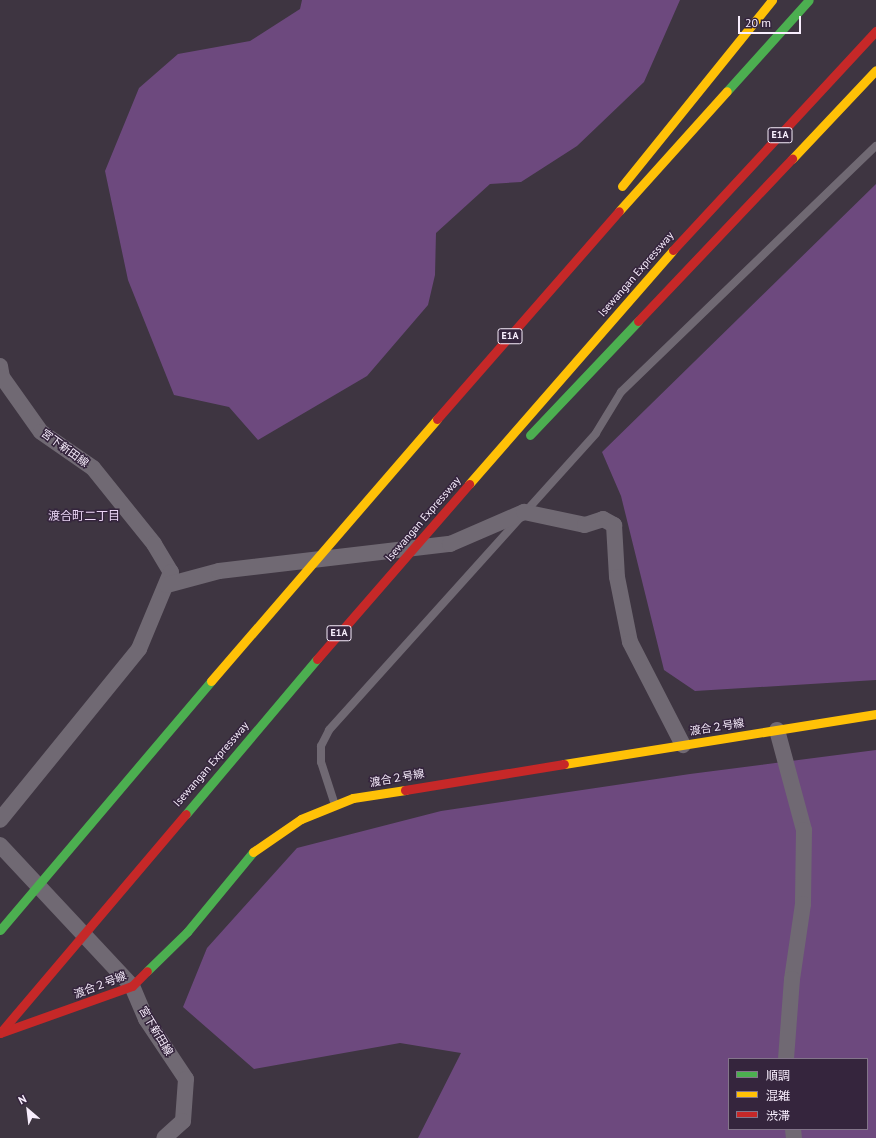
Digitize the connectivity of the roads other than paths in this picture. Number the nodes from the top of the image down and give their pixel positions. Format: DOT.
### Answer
graph roads {
  1 [pos="772,0"];
  2 [pos="810,0"];
  3 [pos="876,31"];
  4 [pos="876,70"];
  5 [pos="876,146"];
  6 [pos="619,190"];
  7 [pos="562,261"];
  8 [pos="0,366"];
  9 [pos="522,444"];
  10 [pos="387,478"];
  11 [pos="468,501"];
  12 [pos="524,512"];
  13 [pos="167,585"];
  14 [pos="315,662"];
  15 [pos="876,714"];
  16 [pos="777,730"];
  17 [pos="684,744"];
  18 [pos="335,806"];
  19 [pos="0,820"];
  20 [pos="0,845"];
  21 [pos="0,930"];
  22 [pos="132,986"];
  23 [pos="0,1033"];
  24 [pos="786,1058"];
  25 [pos="164,1138"];
  1 -- 6 [label="main road"];
  2 -- 10 [label="main road, E1A"];
  3 -- 14 [label="main road, Isewangan Expressway / E1A"];
  4 -- 9 [label="main road"];
  5 -- 12 [label="lane"];
  7 -- 10 [label="main road"];
  8 -- 13 [label="street, 宮下新田線"];
  10 -- 21 [label="main road, E1A"];
  11 -- 14 [label="main road"];
  12 -- 13 [label="street"];
  12 -- 17 [label="street"];
  12 -- 18 [label="lane"];
  13 -- 19 [label="street"];
  14 -- 23 [label="main road, Isewangan Expressway / E1A"];
  15 -- 16 [label="main road, 渡合２号線"];
  16 -- 17 [label="main road, 渡合２号線"];
  16 -- 24 [label="street"];
  17 -- 18 [label="main road, 渡合２号線"];
  18 -- 22 [label="main road, 渡合２号線"];
  20 -- 22 [label="street, 宮下新田線"];
  22 -- 23 [label="main road, 渡合２号線"];
  22 -- 25 [label="street, 宮下新田線"];
}
